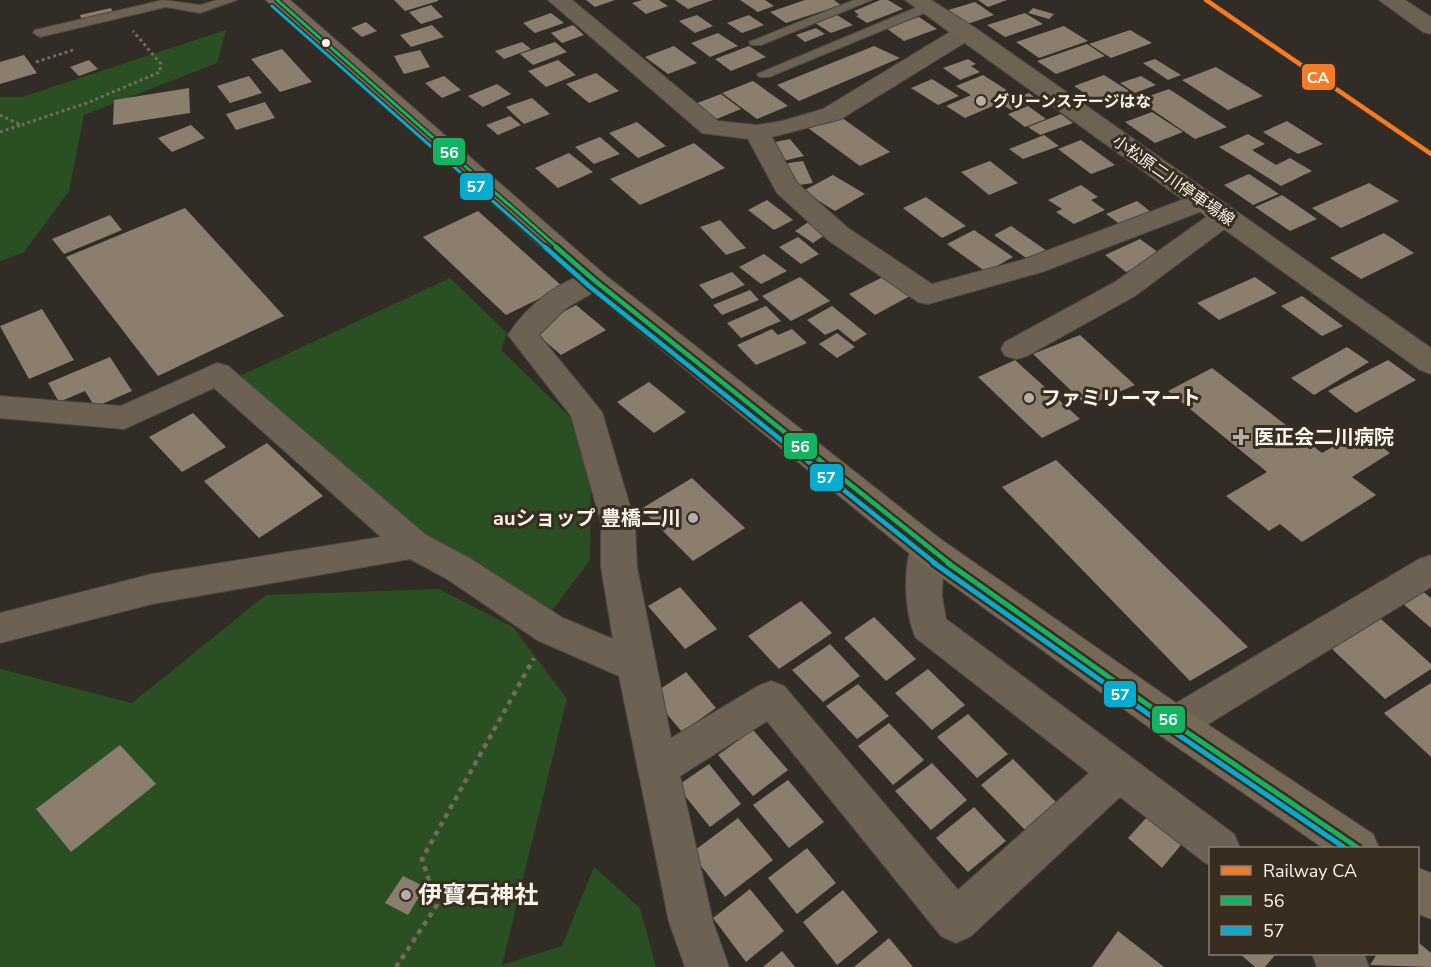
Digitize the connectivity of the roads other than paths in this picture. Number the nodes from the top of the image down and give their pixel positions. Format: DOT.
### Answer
graph roads {
  1 [pos="231,0"];
  2 [pos="277,0"];
  3 [pos="559,0"];
  4 [pos="866,0"];
  5 [pos="1390,0"];
  6 [pos="922,3"];
  7 [pos="1431,27"];
  8 [pos="966,32"];
  9 [pos="40,33"];
  10 [pos="756,42"];
  11 [pos="764,74"];
  12 [pos="757,132"];
  13 [pos="1215,209"];
  14 [pos="594,280"];
  15 [pos="1016,349"];
  16 [pos="1431,363"];
  17 [pos="0,407"];
  18 [pos="414,545"];
  19 [pos="927,548"];
  20 [pos="1431,569"];
  21 [pos="0,628"];
  22 [pos="636,666"];
  23 [pos="1175,724"];
  24 [pos="659,767"];
  25 [pos="1119,772"];
  26 [pos="1216,847"];
  27 [pos="1355,847"];
  28 [pos="1335,955"];
  29 [pos="707,967"];
  30 [pos="1347,967"];
  1 -- 9 [label="lane"];
  2 -- 14 [label="main road"];
  3 -- 12 [label="street"];
  4 -- 10 [label="lane"];
  5 -- 7 [label="street"];
  6 -- 8 [label="main road, 小松原二川停車場線"];
  6 -- 11 [label="lane"];
  8 -- 12 [label="street"];
  8 -- 13 [label="main road, 小松原二川停車場線"];
  12 -- 13 [label="street"];
  13 -- 15 [label="street"];
  13 -- 16 [label="main road, 小松原二川停車場線"];
  14 -- 19 [label="main road"];
  14 -- 22 [label="street"];
  17 -- 18 [label="street"];
  18 -- 21 [label="street"];
  18 -- 22 [label="street"];
  19 -- 23 [label="main road"];
  19 -- 25 [label="street"];
  20 -- 23 [label="street"];
  22 -- 24 [label="street"];
  23 -- 27 [label="main road"];
  24 -- 25 [label="street"];
  24 -- 29 [label="street"];
  25 -- 26 [label="street"];
  28 -- 30 [label="street"];
}
